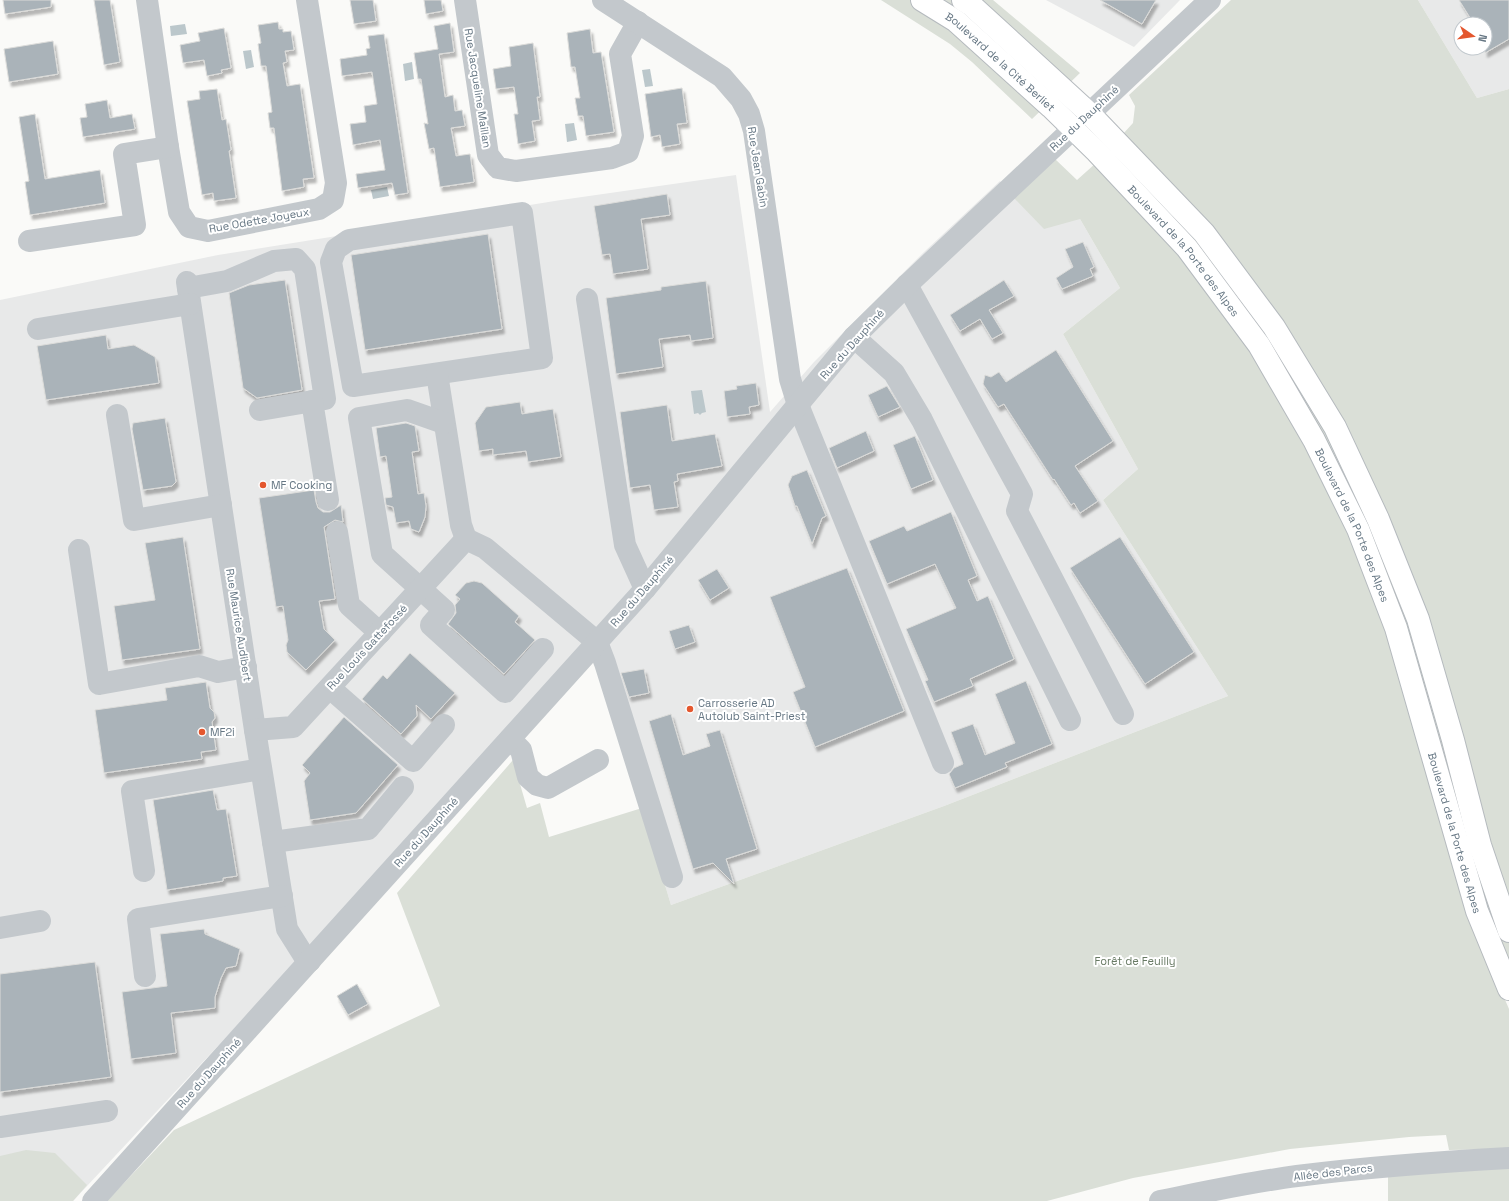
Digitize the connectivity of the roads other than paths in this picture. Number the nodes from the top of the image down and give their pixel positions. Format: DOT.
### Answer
graph roads {
  1 [pos="147,0"];
  2 [pos="307,0"];
  3 [pos="465,0"];
  4 [pos="604,0"];
  5 [pos="922,0"];
  6 [pos="963,0"];
  7 [pos="1210,0"];
  8 [pos="638,22"];
  9 [pos="1090,113"];
  10 [pos="1073,128"];
  11 [pos="168,146"];
  12 [pos="28,242"];
  13 [pos="907,285"];
  14 [pos="188,291"];
  15 [pos="587,299"];
  16 [pos="38,329"];
  17 [pos="854,337"];
  18 [pos="437,374"];
  19 [pos="312,401"];
  20 [pos="798,405"];
  21 [pos="260,410"];
  22 [pos="117,415"];
  23 [pos="444,423"];
  24 [pos="328,500"];
  25 [pos="221,505"];
  26 [pos="337,532"];
  27 [pos="466,539"];
  28 [pos="79,550"];
  29 [pos="420,589"];
  30 [pos="645,589"];
  31 [pos="380,633"];
  32 [pos="597,642"];
  33 [pos="543,649"];
  34 [pos="246,667"];
  35 [pos="330,688"];
  36 [pos="1123,714"];
  37 [pos="1070,720"];
  38 [pos="444,725"];
  39 [pos="255,730"];
  40 [pos="510,739"];
  41 [pos="598,760"];
  42 [pos="943,763"];
  43 [pos="261,769"];
  44 [pos="403,787"];
  45 [pos="273,842"];
  46 [pos="144,871"];
  47 [pos="672,877"];
  48 [pos="282,896"];
  49 [pos="40,921"];
  50 [pos="0,928"];
  51 [pos="1509,931"];
  52 [pos="310,961"];
  53 [pos="145,976"];
  54 [pos="1509,989"];
  55 [pos="107,1111"];
  56 [pos="0,1127"];
  57 [pos="1509,1158"];
  58 [pos="93,1201"];
  59 [pos="1160,1201"];
  1 -- 11 [label="street, Rue Odette Joyeux"];
  2 -- 11 [label="street, Rue Odette Joyeux"];
  3 -- 8 [label="street, Rue Jacqueline Maillan"];
  4 -- 8 [label="street, Rue Jean Gabin"];
  5 -- 10 [label="main road, Boulevard de la Cité Berliet"];
  6 -- 9 [label="main road, Boulevard de la Cité Berliet"];
  7 -- 9 [label="street, Rue du Dauphiné"];
  8 -- 20 [label="street, Rue Jean Gabin"];
  9 -- 10 [label="street, Rue du Dauphiné"];
  9 -- 51 [label="main road, Boulevard de la Porte des Alpes"];
  10 -- 13 [label="street, Rue du Dauphiné"];
  10 -- 54 [label="main road, Boulevard de la Porte des Alpes"];
  11 -- 12 [label="street"];
  13 -- 17 [label="street, Rue du Dauphiné"];
  13 -- 36 [label="street"];
  14 -- 16 [label="street"];
  14 -- 19 [label="street"];
  14 -- 25 [label="street, Rue Maurice Audibert"];
  15 -- 30 [label="street"];
  17 -- 20 [label="street, Rue du Dauphiné"];
  17 -- 37 [label="street"];
  18 -- 18 [label="street"];
  18 -- 23 [label="street"];
  19 -- 21 [label="street"];
  19 -- 24 [label="street"];
  20 -- 30 [label="street, Rue du Dauphiné"];
  20 -- 42 [label="street, Rue Jean Gabin"];
  22 -- 25 [label="street"];
  23 -- 27 [label="street"];
  23 -- 29 [label="street"];
  25 -- 34 [label="street, Rue Maurice Audibert"];
  26 -- 31 [label="street"];
  27 -- 29 [label="street, Rue Louis Gattefossé"];
  27 -- 32 [label="street"];
  28 -- 34 [label="street"];
  29 -- 31 [label="street, Rue Louis Gattefossé"];
  29 -- 33 [label="street"];
  30 -- 32 [label="street, Rue du Dauphiné"];
  31 -- 35 [label="street, Rue Louis Gattefossé"];
  32 -- 40 [label="street, Rue du Dauphiné"];
  32 -- 47 [label="street"];
  34 -- 39 [label="street, Rue Maurice Audibert"];
  35 -- 38 [label="street"];
  35 -- 39 [label="street, Rue Louis Gattefossé"];
  39 -- 43 [label="street, Rue Maurice Audibert"];
  40 -- 41 [label="street"];
  40 -- 52 [label="street, Rue du Dauphiné"];
  43 -- 45 [label="street, Rue Maurice Audibert"];
  43 -- 46 [label="street"];
  44 -- 45 [label="street"];
  45 -- 48 [label="street, Rue Maurice Audibert"];
  48 -- 52 [label="street, Rue Maurice Audibert"];
  48 -- 53 [label="street"];
  49 -- 50 [label="street"];
  52 -- 58 [label="street, Rue du Dauphiné"];
  55 -- 56 [label="street"];
  57 -- 59 [label="street, Allée des Parcs"];
}
